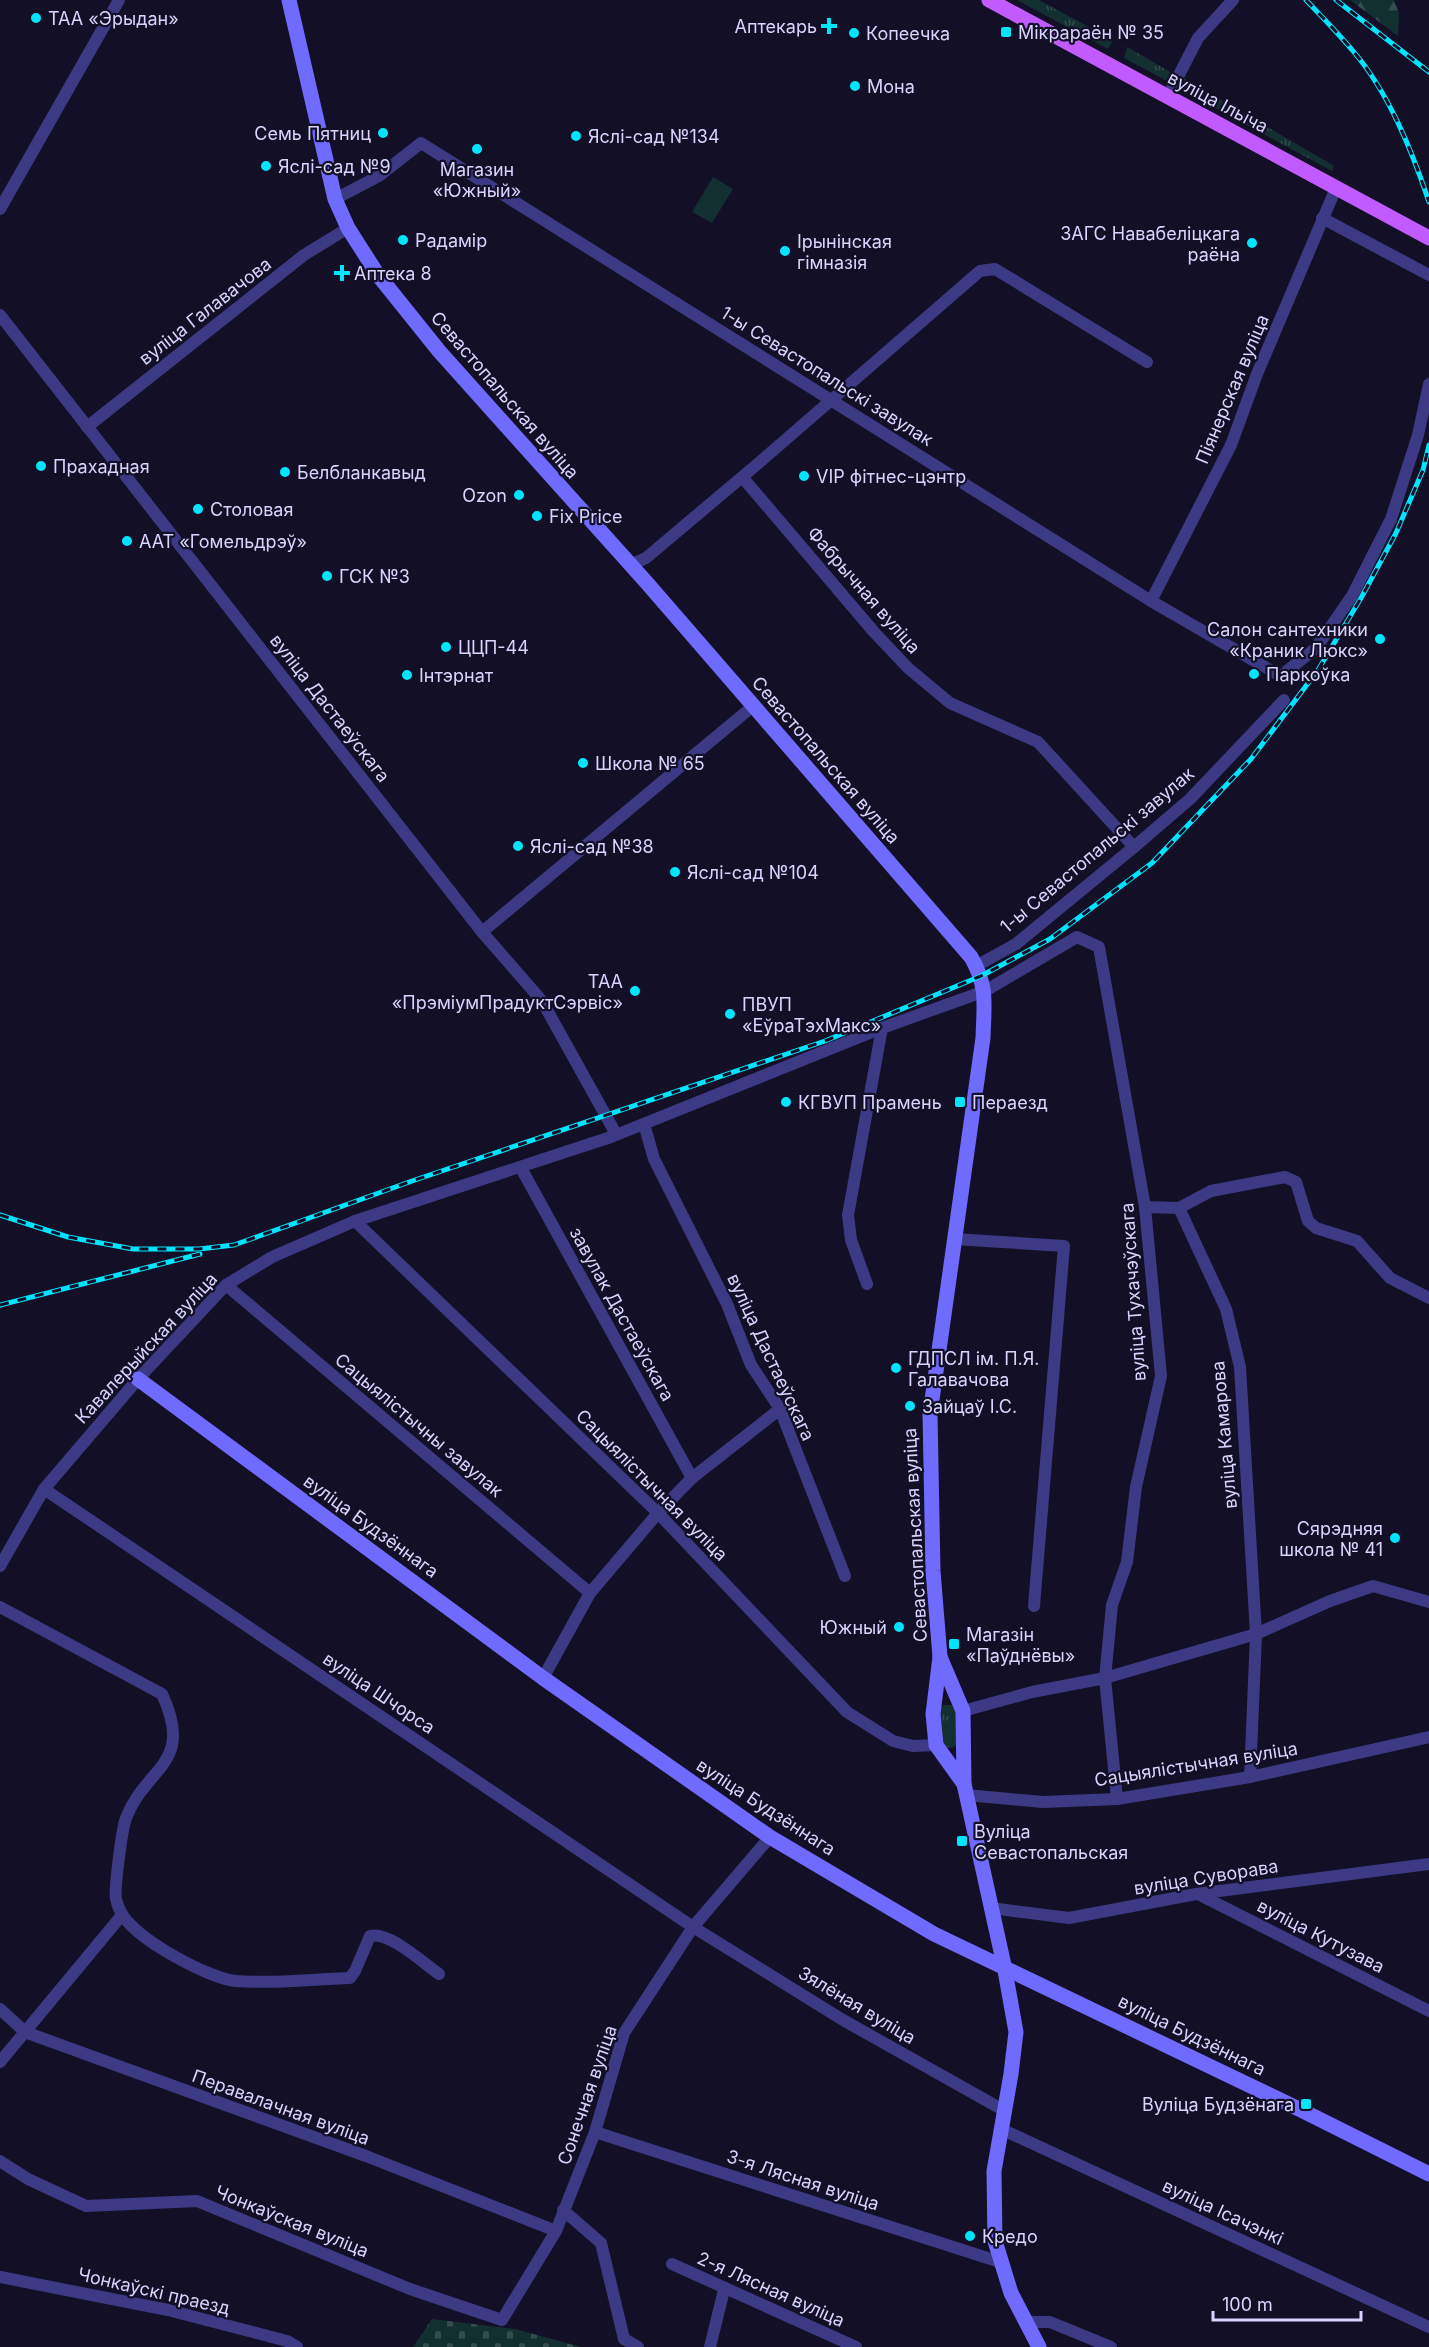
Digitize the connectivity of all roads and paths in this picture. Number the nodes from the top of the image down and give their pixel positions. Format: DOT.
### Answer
graph roads {
  1 [pos="119,0"];
  2 [pos="290,0"];
  3 [pos="989,0"];
  4 [pos="1233,0"];
  5 [pos="1168,96"];
  6 [pos="1336,188"];
  7 [pos="336,199"];
  8 [pos="0,209"];
  9 [pos="1322,218"];
  10 [pos="348,228"];
  11 [pos="1429,238"];
  12 [pos="1429,274"];
  13 [pos="0,315"];
  14 [pos="1147,362"];
  15 [pos="1429,384"];
  16 [pos="833,400"];
  17 [pos="87,427"];
  18 [pos="743,478"];
  19 [pos="630,565"];
  20 [pos="1151,601"];
  21 [pos="1284,700"];
  22 [pos="753,706"];
  23 [pos="1134,847"];
  24 [pos="482,932"];
  25 [pos="976,966"];
  26 [pos="985,991"];
  27 [pos="882,1028"];
  28 [pos="644,1124"];
  29 [pos="614,1136"];
  30 [pos="521,1168"];
  31 [pos="1146,1207"];
  32 [pos="1179,1208"];
  33 [pos="355,1221"];
  34 [pos="954,1239"];
  35 [pos="867,1284"];
  36 [pos="226,1285"];
  37 [pos="1429,1298"];
  38 [pos="138,1379"];
  39 [pos="780,1409"];
  40 [pos="693,1478"];
  41 [pos="44,1489"];
  42 [pos="658,1513"];
  43 [pos="0,1566"];
  44 [pos="845,1576"];
  45 [pos="590,1593"];
  46 [pos="1429,1602"];
  47 [pos="1034,1606"];
  48 [pos="0,1607"];
  49 [pos="1256,1634"];
  50 [pos="940,1657"];
  51 [pos="543,1678"];
  52 [pos="1106,1678"];
  53 [pos="962,1708"];
  54 [pos="933,1714"];
  55 [pos="1429,1737"];
  56 [pos="965,1740"];
  57 [pos="936,1745"];
  58 [pos="1251,1777"];
  59 [pos="965,1789"];
  60 [pos="1117,1799"];
  61 [pos="770,1837"];
  62 [pos="1429,1864"];
  63 [pos="1196,1894"];
  64 [pos="990,1908"];
  65 [pos="122,1915"];
  66 [pos="693,1927"];
  67 [pos="1004,1965"];
  68 [pos="439,1974"];
  69 [pos="0,2009"];
  70 [pos="1429,2011"];
  71 [pos="25,2032"];
  72 [pos="0,2062"];
  73 [pos="1005,2111"];
  74 [pos="1001,2129"];
  75 [pos="595,2133"];
  76 [pos="0,2161"];
  77 [pos="1429,2174"];
  78 [pos="564,2210"];
  79 [pos="556,2231"];
  80 [pos="1000,2262"];
  81 [pos="672,2264"];
  82 [pos="0,2277"];
  83 [pos="724,2290"];
  84 [pos="502,2320"];
  85 [pos="1028,2322"];
  86 [pos="1429,2327"];
  87 [pos="297,2347"];
  88 [pos="638,2347"];
  89 [pos="710,2347"];
  90 [pos="856,2347"];
  91 [pos="1039,2347"];
  92 [pos="1111,2347"];
  1 -- 8 [label="street"];
  2 -- 7 [label="street, Севастопальская вуліца"];
  3 -- 5 [label="main road, вуліца Ільіча"];
  4 -- 5 [label="street"];
  5 -- 6 [label="main road, вуліца Ільіча"];
  6 -- 9 [label="street, Піянерская вуліца"];
  6 -- 11 [label="main road, вуліца Ільіча"];
  7 -- 10 [label="street, Севастопальская вуліца"];
  7 -- 16 [label="street, 1-ы Севастопальскі завулак"];
  9 -- 12 [label="street"];
  9 -- 20 [label="street, Піянерская вуліца"];
  10 -- 17 [label="street, вуліца Галавачова"];
  10 -- 19 [label="street, Севастопальская вуліца"];
  13 -- 17 [label="street, вуліца Дастаеўскага"];
  14 -- 16 [label="street"];
  15 -- 20 [label="street, 1-ы Севастопальскі завулак"];
  16 -- 18 [label="street"];
  16 -- 20 [label="street, 1-ы Севастопальскі завулак"];
  17 -- 24 [label="street, вуліца Дастаеўскага"];
  18 -- 19 [label="street"];
  18 -- 23 [label="street, Фабрычная вуліца"];
  19 -- 22 [label="street, Севастопальская вуліца"];
  21 -- 23 [label="street, 1-ы Севастопальскі завулак"];
  22 -- 24 [label="street"];
  22 -- 25 [label="street, Севастопальская вуліца"];
  23 -- 25 [label="street, 1-ы Севастопальскі завулак"];
  24 -- 29 [label="street, вуліца Дастаеўскага"];
  25 -- 26 [label="street, Севастопальская вуліца"];
  26 -- 27 [label="street"];
  26 -- 31 [label="street, вуліца Тухачэўскага"];
  26 -- 34 [label="street, Севастопальская вуліца"];
  27 -- 28 [label="street"];
  27 -- 35 [label="street"];
  28 -- 29 [label="street"];
  28 -- 39 [label="street, вуліца Дастаеўскага"];
  29 -- 30 [label="street, Кавалерыйская вуліца"];
  30 -- 33 [label="street, Кавалерыйская вуліца"];
  30 -- 40 [label="street, завулак Дастаеўскага"];
  31 -- 32 [label="street"];
  31 -- 52 [label="street, вуліца Тухачэўскага"];
  32 -- 37 [label="street"];
  32 -- 49 [label="street, вуліца Камарова"];
  33 -- 36 [label="street, Кавалерыйская вуліца"];
  33 -- 42 [label="street, Сацыялістычная вуліца"];
  34 -- 47 [label="street"];
  34 -- 50 [label="street, Севастопальская вуліца"];
  36 -- 38 [label="street, Кавалерыйская вуліца"];
  36 -- 45 [label="street, Сацыялістычны завулак"];
  38 -- 41 [label="street, Кавалерыйская вуліца"];
  38 -- 51 [label="street, вуліца Будзённага"];
  39 -- 40 [label="street"];
  39 -- 44 [label="street, вуліца Дастаеўскага"];
  40 -- 42 [label="street"];
  41 -- 43 [label="street, Кавалерыйская вуліца"];
  41 -- 66 [label="street, вуліца Шчорса"];
  42 -- 45 [label="street"];
  42 -- 57 [label="street, Сацыялістычная вуліца"];
  45 -- 51 [label="street"];
  46 -- 49 [label="street"];
  48 -- 65 [label="street"];
  49 -- 52 [label="street"];
  49 -- 58 [label="street, вуліца Камарова"];
  50 -- 53 [label="street, Севастопальская вуліца"];
  50 -- 54 [label="street, Севастопальская вуліца"];
  51 -- 61 [label="street, вуліца Будзённага"];
  52 -- 53 [label="street"];
  52 -- 60 [label="street, вуліца Тухачэўскага"];
  53 -- 54 [label="street"];
  53 -- 56 [label="street, Севастопальская вуліца"];
  54 -- 57 [label="street, Севастопальская вуліца"];
  55 -- 58 [label="street, Сацыялістычная вуліца"];
  56 -- 57 [label="street"];
  56 -- 59 [label="street, Севастопальская вуліца"];
  57 -- 59 [label="street, Севастопальская вуліца"];
  58 -- 60 [label="street, Сацыялістычная вуліца"];
  59 -- 60 [label="street, Сацыялістычная вуліца"];
  59 -- 64 [label="street, Севастопальская вуліца"];
  61 -- 66 [label="street, Сонечная вуліца"];
  61 -- 67 [label="street, вуліца Будзённага"];
  62 -- 63 [label="street, вуліца Суворава"];
  63 -- 64 [label="street, вуліца Суворава"];
  63 -- 70 [label="street, вуліца Кутузава"];
  64 -- 67 [label="street, Севастопальская вуліца"];
  65 -- 68 [label="street"];
  65 -- 71 [label="street"];
  66 -- 73 [label="street, Зялёная вуліца"];
  66 -- 75 [label="street, Сонечная вуліца"];
  67 -- 73 [label="street, Севастопальская вуліца"];
  67 -- 77 [label="street, вуліца Будзённага"];
  69 -- 71 [label="street, Перавалачная вуліца"];
  71 -- 72 [label="street"];
  71 -- 79 [label="street, Перавалачная вуліца"];
  73 -- 74 [label="street, Севастопальская вуліца"];
  74 -- 80 [label="street, Севастопальская вуліца"];
  74 -- 86 [label="street, вуліца Ісачэнкі"];
  75 -- 78 [label="street, Сонечная вуліца"];
  75 -- 80 [label="street, 3-я Лясная вуліца"];
  76 -- 84 [label="street, Чонкаўская вуліца"];
  78 -- 79 [label="street, Сонечная вуліца"];
  78 -- 88 [label="street"];
  79 -- 84 [label="street, Сонечная вуліца"];
  80 -- 85 [label="street, Севастопальская вуліца"];
  81 -- 83 [label="street, 2-я Лясная вуліца"];
  82 -- 87 [label="street, Чонкаўскі праезд"];
  83 -- 89 [label="street"];
  83 -- 90 [label="street, 2-я Лясная вуліца"];
  85 -- 91 [label="street, Севастопальская вуліца"];
  85 -- 92 [label="street"];
}
